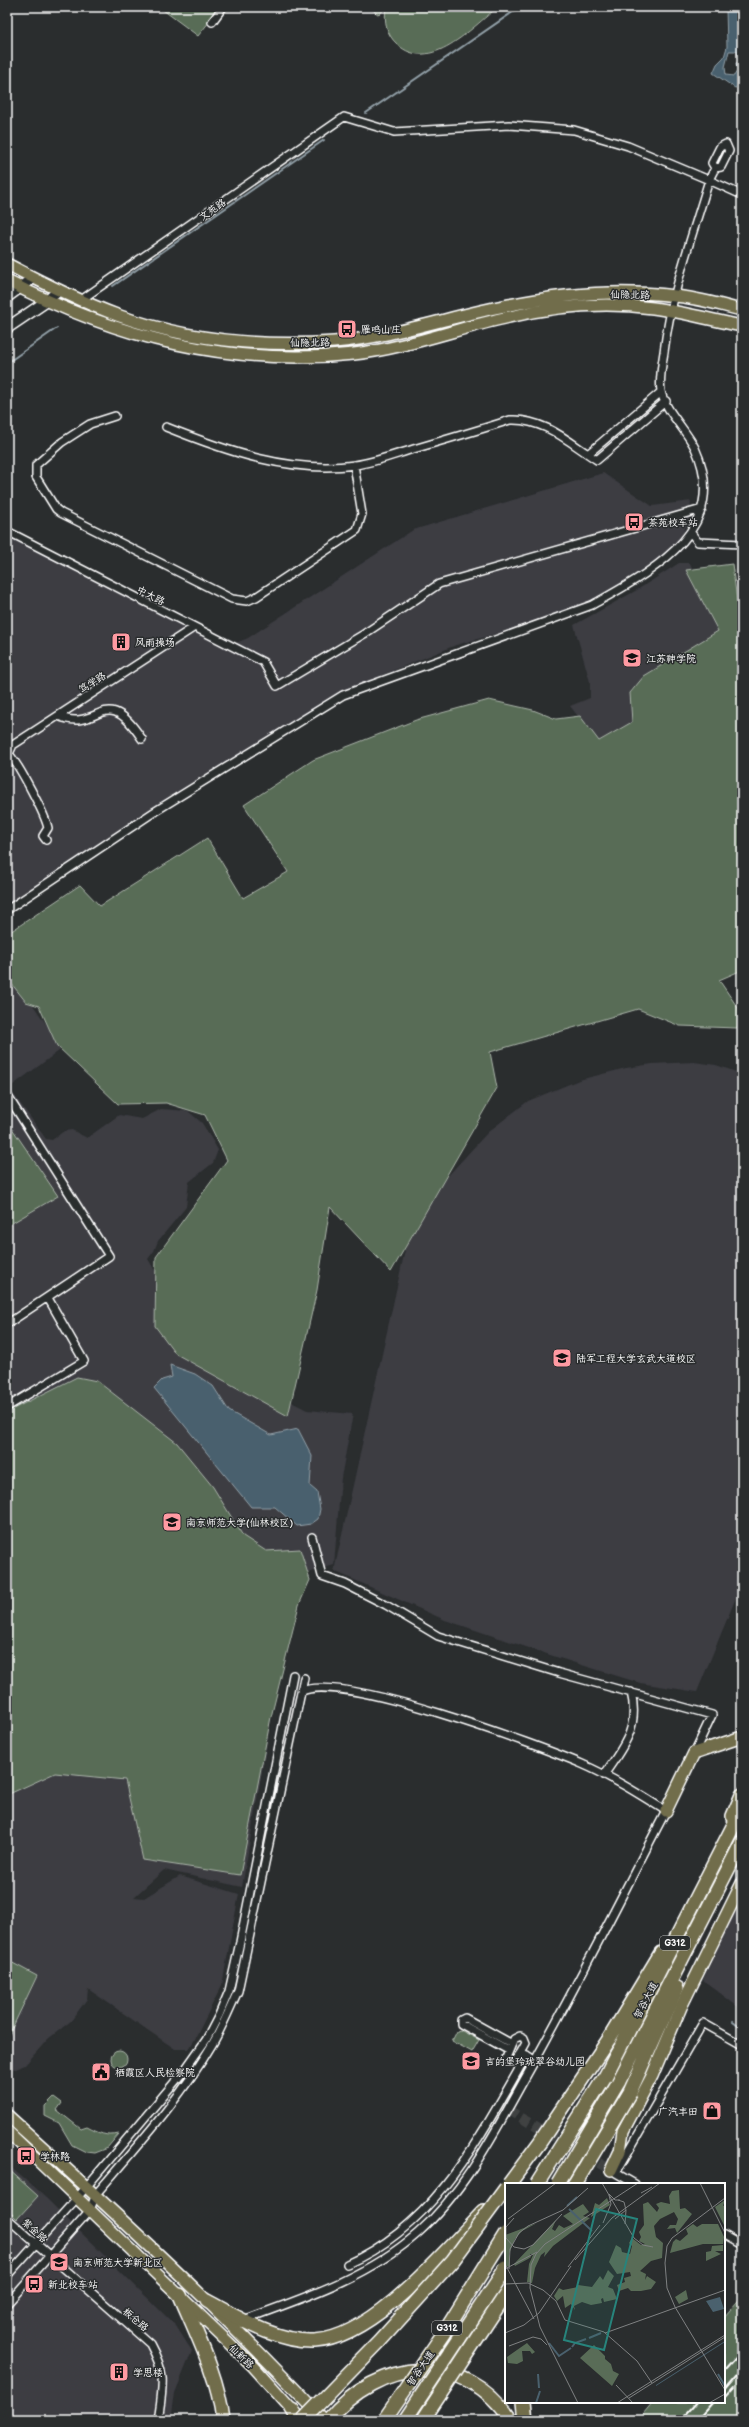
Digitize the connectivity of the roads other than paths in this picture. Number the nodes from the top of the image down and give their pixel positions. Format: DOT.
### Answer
graph roads {
  1 [pos="223,7"];
  2 [pos="212,22"];
  3 [pos="715,168"];
  4 [pos="709,180"];
  5 [pos="742,195"];
  6 [pos="7,264"];
  7 [pos="33,278"];
  8 [pos="7,281"];
  9 [pos="20,288"];
  10 [pos="59,290"];
  11 [pos="674,296"];
  12 [pos="7,297"];
  13 [pos="81,300"];
  14 [pos="47,301"];
  15 [pos="742,310"];
  16 [pos="671,311"];
  17 [pos="742,326"];
  18 [pos="7,328"];
  19 [pos="661,392"];
  20 [pos="666,401"];
  21 [pos="115,416"];
  22 [pos="166,427"];
  23 [pos="588,454"];
  24 [pos="354,465"];
  25 [pos="702,509"];
  26 [pos="7,531"];
  27 [pos="691,533"];
  28 [pos="742,544"];
  29 [pos="193,628"];
  30 [pos="58,716"];
  31 [pos="142,739"];
  32 [pos="8,756"];
  33 [pos="46,840"];
  34 [pos="7,910"];
  35 [pos="7,1095"];
  36 [pos="48,1298"];
  37 [pos="7,1324"];
  38 [pos="7,1407"];
  39 [pos="312,1537"];
  40 [pos="293,1675"];
  41 [pos="304,1678"];
  42 [pos="301,1692"];
  43 [pos="631,1692"];
  44 [pos="742,1737"];
  45 [pos="694,1753"];
  46 [pos="604,1775"];
  47 [pos="742,1795"];
  48 [pos="742,1809"];
  49 [pos="666,1811"];
  50 [pos="742,1842"];
  51 [pos="742,1862"];
  52 [pos="709,1874"];
  53 [pos="742,1883"];
  54 [pos="704,1916"];
  55 [pos="742,2045"];
  56 [pos="510,2047"];
  57 [pos="524,2054"];
  58 [pos="536,2060"];
  59 [pos="7,2115"];
  60 [pos="7,2131"];
  61 [pos="588,2165"];
  62 [pos="613,2171"];
  63 [pos="510,2183"];
  64 [pos="538,2183"];
  65 [pos="559,2183"];
  66 [pos="576,2183"];
  67 [pos="579,2183"];
  68 [pos="633,2183"];
  69 [pos="86,2186"];
  70 [pos="505,2189"];
  71 [pos="505,2189"];
  72 [pos="96,2194"];
  73 [pos="77,2198"];
  74 [pos="90,2210"];
  75 [pos="7,2218"];
  76 [pos="505,2235"];
  77 [pos="725,2236"];
  78 [pos="742,2241"];
  79 [pos="36,2244"];
  80 [pos="49,2256"];
  81 [pos="347,2264"];
  82 [pos="505,2270"];
  83 [pos="7,2276"];
  84 [pos="180,2295"];
  85 [pos="505,2296"];
  86 [pos="207,2302"];
  87 [pos="7,2304"];
  88 [pos="243,2320"];
  89 [pos="523,2403"];
  90 [pos="299,2417"];
  91 [pos="158,2420"];
  92 [pos="223,2420"];
  93 [pos="324,2420"];
  94 [pos="328,2420"];
  95 [pos="384,2420"];
  96 [pos="405,2420"];
  97 [pos="423,2420"];
  98 [pos="511,2420"];
  99 [pos="525,2420"];
  1 -- 2 [label="street"];
  3 -- 4 [label="street"];
  4 -- 5 [label="street"];
  4 -- 11 [label="street"];
  4 -- 13 [label="street, 文苑路"];
  6 -- 7 [label="main road, 仙隐北路"];
  7 -- 9 [label="main road"];
  7 -- 10 [label="main road, 仙隐北路"];
  8 -- 9 [label="main road, 仙隐北路"];
  9 -- 12 [label="main road"];
  9 -- 14 [label="main road, 仙隐北路"];
  10 -- 13 [label="main road, 仙隐北路"];
  10 -- 14 [label="main road"];
  11 -- 13 [label="main road, 仙隐北路"];
  11 -- 15 [label="main road, 仙隐北路"];
  11 -- 16 [label="street"];
  14 -- 16 [label="main road, 仙隐北路"];
  14 -- 18 [label="main road"];
  16 -- 17 [label="main road, 仙隐北路"];
  16 -- 19 [label="street"];
  19 -- 20 [label="street"];
  19 -- 23 [label="street"];
  20 -- 23 [label="street"];
  20 -- 25 [label="street"];
  21 -- 24 [label="street"];
  22 -- 24 [label="street"];
  23 -- 24 [label="street"];
  25 -- 27 [label="street"];
  25 -- 29 [label="street, 中大路"];
  26 -- 29 [label="street, 中大路"];
  27 -- 28 [label="street"];
  27 -- 34 [label="street"];
  29 -- 30 [label="street, 笃学路"];
  30 -- 31 [label="street"];
  30 -- 32 [label="street, 笃学路"];
  32 -- 33 [label="street"];
  35 -- 36 [label="street"];
  36 -- 37 [label="street"];
  36 -- 38 [label="street"];
  39 -- 43 [label="street"];
  40 -- 69 [label="street"];
  41 -- 42 [label="street"];
  42 -- 46 [label="street"];
  42 -- 72 [label="street"];
  43 -- 45 [label="street"];
  43 -- 46 [label="street"];
  44 -- 45 [label="main road"];
  45 -- 49 [label="main road"];
  46 -- 49 [label="street"];
  47 -- 52 [label="highway"];
  48 -- 52 [label="highway, 智谷大道 / G312"];
  49 -- 58 [label="street"];
  50 -- 54 [label="highway, 智谷大道 / G312"];
  51 -- 54 [label="highway"];
  52 -- 63 [label="highway, bridge"];
  52 -- 64 [label="highway, 智谷大道 / G312, bridge"];
  53 -- 62 [label="main road"];
  54 -- 61 [label="highway, bridge"];
  54 -- 65 [label="highway, 智谷大道 / G312, bridge"];
  55 -- 62 [label="street"];
  56 -- 56 [label="street"];
  56 -- 57 [label="street"];
  56 -- 57 [label="street"];
  57 -- 58 [label="street"];
  57 -- 81 [label="street"];
  58 -- 88 [label="street"];
  59 -- 69 [label="main road"];
  60 -- 73 [label="main road"];
  61 -- 66 [label="highway, bridge"];
  61 -- 67 [label="highway, bridge"];
  62 -- 68 [label="street"];
  69 -- 72 [label="main road"];
  69 -- 73 [label="street"];
  70 -- 88 [label="highway, bridge"];
  71 -- 90 [label="highway, bridge"];
  72 -- 74 [label="street"];
  72 -- 86 [label="main road"];
  73 -- 74 [label="main road"];
  73 -- 79 [label="street"];
  74 -- 80 [label="street"];
  74 -- 84 [label="main road"];
  75 -- 79 [label="street, 紫金路"];
  76 -- 95 [label="highway, 智谷大道 / G312, bridge"];
  77 -- 78 [label="street"];
  79 -- 80 [label="street, 紫金路"];
  79 -- 83 [label="street"];
  80 -- 87 [label="street"];
  80 -- 91 [label="street, 板仓路"];
  82 -- 96 [label="highway, 智谷大道 / G312, bridge"];
  84 -- 90 [label="main road, 仙新路"];
  84 -- 92 [label="highway"];
  85 -- 97 [label="highway, bridge"];
  86 -- 88 [label="highway"];
  86 -- 93 [label="main road, 仙新路"];
  89 -- 99 [label="highway"];
  94 -- 98 [label="highway, bridge"];
}
